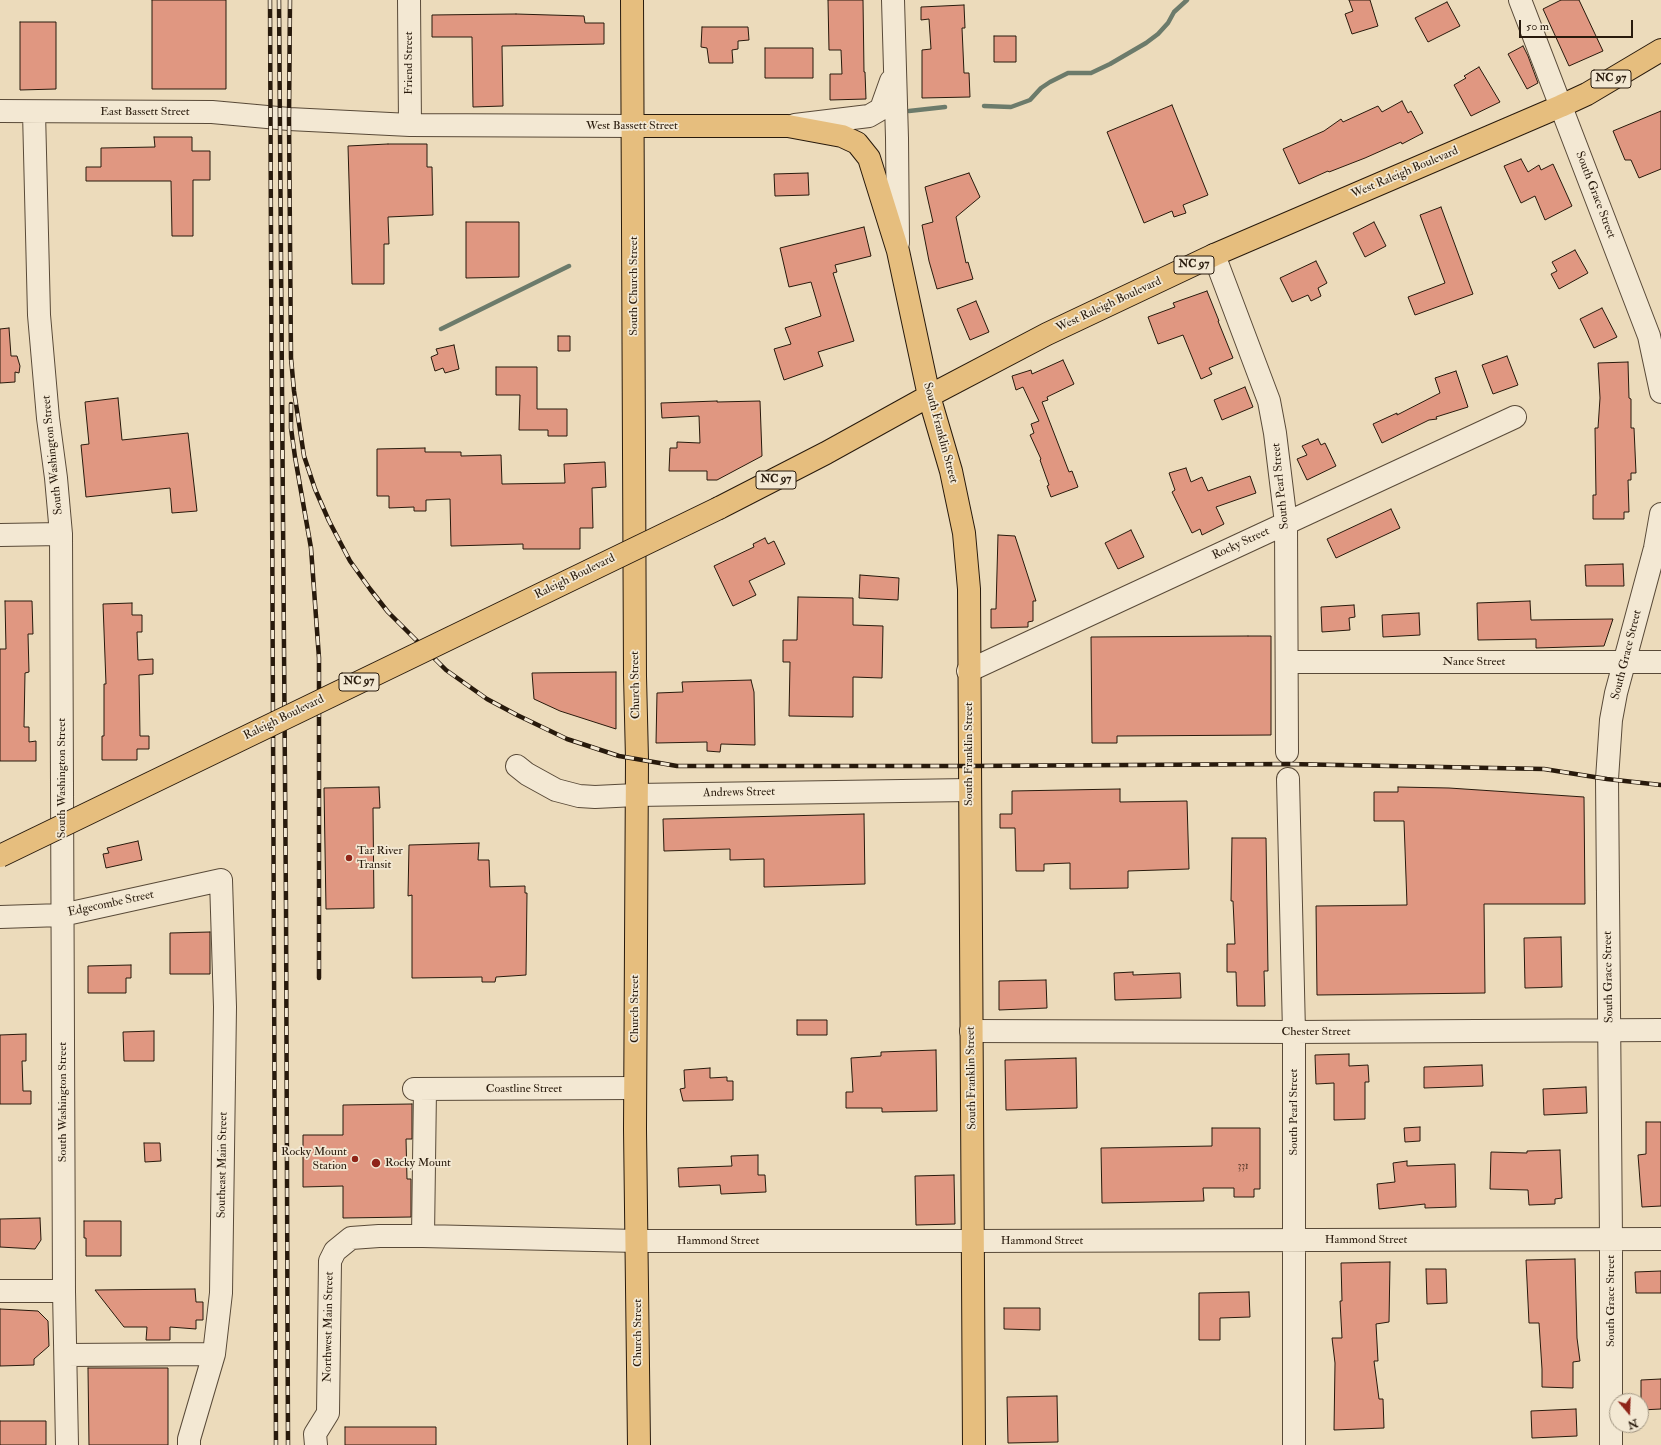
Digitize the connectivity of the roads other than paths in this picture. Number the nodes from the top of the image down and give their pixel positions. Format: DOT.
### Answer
graph roads {
  1 [pos="409,0"];
  2 [pos="632,0"];
  3 [pos="893,0"];
  4 [pos="1520,0"];
  5 [pos="1661,50"];
  6 [pos="895,71"];
  7 [pos="1561,106"];
  8 [pos="0,111"];
  9 [pos="34,112"];
  10 [pos="289,119"];
  11 [pos="410,125"];
  12 [pos="634,126"];
  13 [pos="788,126"];
  14 [pos="898,250"];
  15 [pos="1214,255"];
  16 [pos="1661,392"];
  17 [pos="929,396"];
  18 [pos="1515,417"];
  19 [pos="718,508"];
  20 [pos="1661,514"];
  21 [pos="1286,523"];
  22 [pos="62,534"];
  23 [pos="0,535"];
  24 [pos="635,572"];
  25 [pos="1287,662"];
  26 [pos="1623,662"];
  27 [pos="1661,662"];
  28 [pos="968,671"];
  29 [pos="1288,752"];
  30 [pos="517,766"];
  31 [pos="1288,779"];
  32 [pos="969,790"];
  33 [pos="636,795"];
  34 [pos="0,856"];
  35 [pos="221,880"];
  36 [pos="62,915"];
  37 [pos="0,917"];
  38 [pos="1609,1029"];
  39 [pos="1661,1030"];
  40 [pos="971,1031"];
  41 [pos="1294,1032"];
  42 [pos="635,1088"];
  43 [pos="423,1236"];
  44 [pos="1612,1239"];
  45 [pos="1661,1239"];
  46 [pos="637,1241"];
  47 [pos="973,1241"];
  48 [pos="1294,1241"];
  49 [pos="0,1291"];
  50 [pos="64,1291"];
  51 [pos="214,1354"];
  52 [pos="66,1355"];
  53 [pos="67,1445"];
  54 [pos="189,1445"];
  55 [pos="316,1445"];
  56 [pos="638,1445"];
  57 [pos="974,1445"];
  58 [pos="1294,1445"];
  59 [pos="1611,1445"];
  1 -- 11 [label="street, Friend Street"];
  2 -- 12 [label="main road, South Church Street"];
  3 -- 6 [label="street, South Franklin Street"];
  4 -- 7 [label="street, South Grace Street"];
  5 -- 7 [label="main road, West Raleigh Boulevard / NC 97"];
  6 -- 13 [label="street, South Franklin Street"];
  6 -- 14 [label="street, South Franklin Street"];
  7 -- 15 [label="main road, West Raleigh Boulevard / NC 97"];
  7 -- 16 [label="street, South Grace Street"];
  8 -- 9 [label="street, East Bassett Street"];
  9 -- 10 [label="street, East Bassett Street"];
  9 -- 22 [label="street, South Washington Street"];
  10 -- 11 [label="street, West Bassett Street"];
  11 -- 12 [label="street, West Bassett Street"];
  12 -- 13 [label="main road, West Bassett Street"];
  12 -- 24 [label="main road, South Church Street"];
  13 -- 14 [label="main road, West Bassett Street"];
  14 -- 17 [label="main road, South Franklin Street"];
  15 -- 17 [label="main road, West Raleigh Boulevard / NC 97"];
  15 -- 21 [label="street, South Pearl Street"];
  17 -- 19 [label="main road, West Raleigh Boulevard / NC 97"];
  17 -- 28 [label="main road, South Franklin Street"];
  18 -- 21 [label="street, Rocky Street"];
  19 -- 34 [label="main road, Raleigh Boulevard / NC 97, bridge"];
  20 -- 26 [label="street, South Grace Street"];
  21 -- 25 [label="street, South Pearl Street"];
  21 -- 28 [label="street, Rocky Street"];
  22 -- 23 [label="street"];
  22 -- 36 [label="street, South Washington Street"];
  24 -- 33 [label="main road, Church Street"];
  25 -- 26 [label="street, Nance Street"];
  25 -- 29 [label="street, South Pearl Street"];
  26 -- 27 [label="street, Nance Street"];
  26 -- 38 [label="street, South Grace Street"];
  28 -- 32 [label="main road, South Franklin Street"];
  30 -- 33 [label="street, Andrews Street"];
  31 -- 41 [label="street, South Pearl Street"];
  32 -- 33 [label="street, Andrews Street"];
  32 -- 40 [label="main road, South Franklin Street"];
  33 -- 42 [label="main road, Church Street"];
  35 -- 36 [label="street, Edgecombe Street"];
  35 -- 51 [label="street, Southeast Main Street"];
  36 -- 37 [label="street, Edgecombe Street"];
  36 -- 50 [label="street, South Washington Street"];
  38 -- 39 [label="street, Chester Street"];
  38 -- 41 [label="street, Chester Street"];
  38 -- 44 [label="street, South Grace Street"];
  40 -- 41 [label="street, Chester Street"];
  40 -- 47 [label="main road, South Franklin Street"];
  41 -- 48 [label="street, South Pearl Street"];
  42 -- 43 [label="street, Coastline Street"];
  42 -- 46 [label="main road, Church Street"];
  43 -- 46 [label="street, Hammond Street"];
  43 -- 55 [label="street, Northwest Main Street"];
  44 -- 45 [label="street, Hammond Street"];
  44 -- 48 [label="street, Hammond Street"];
  44 -- 59 [label="street, South Grace Street"];
  46 -- 47 [label="street, Hammond Street"];
  46 -- 56 [label="main road, Church Street"];
  47 -- 48 [label="street, Hammond Street"];
  47 -- 57 [label="main road, South Franklin Street"];
  48 -- 58 [label="street, South Pearl Street"];
  49 -- 50 [label="street"];
  50 -- 52 [label="street, South Washington Street"];
  51 -- 52 [label="street"];
  51 -- 54 [label="street, Southeast Main Street"];
  52 -- 53 [label="street, South Washington Street"];
}
